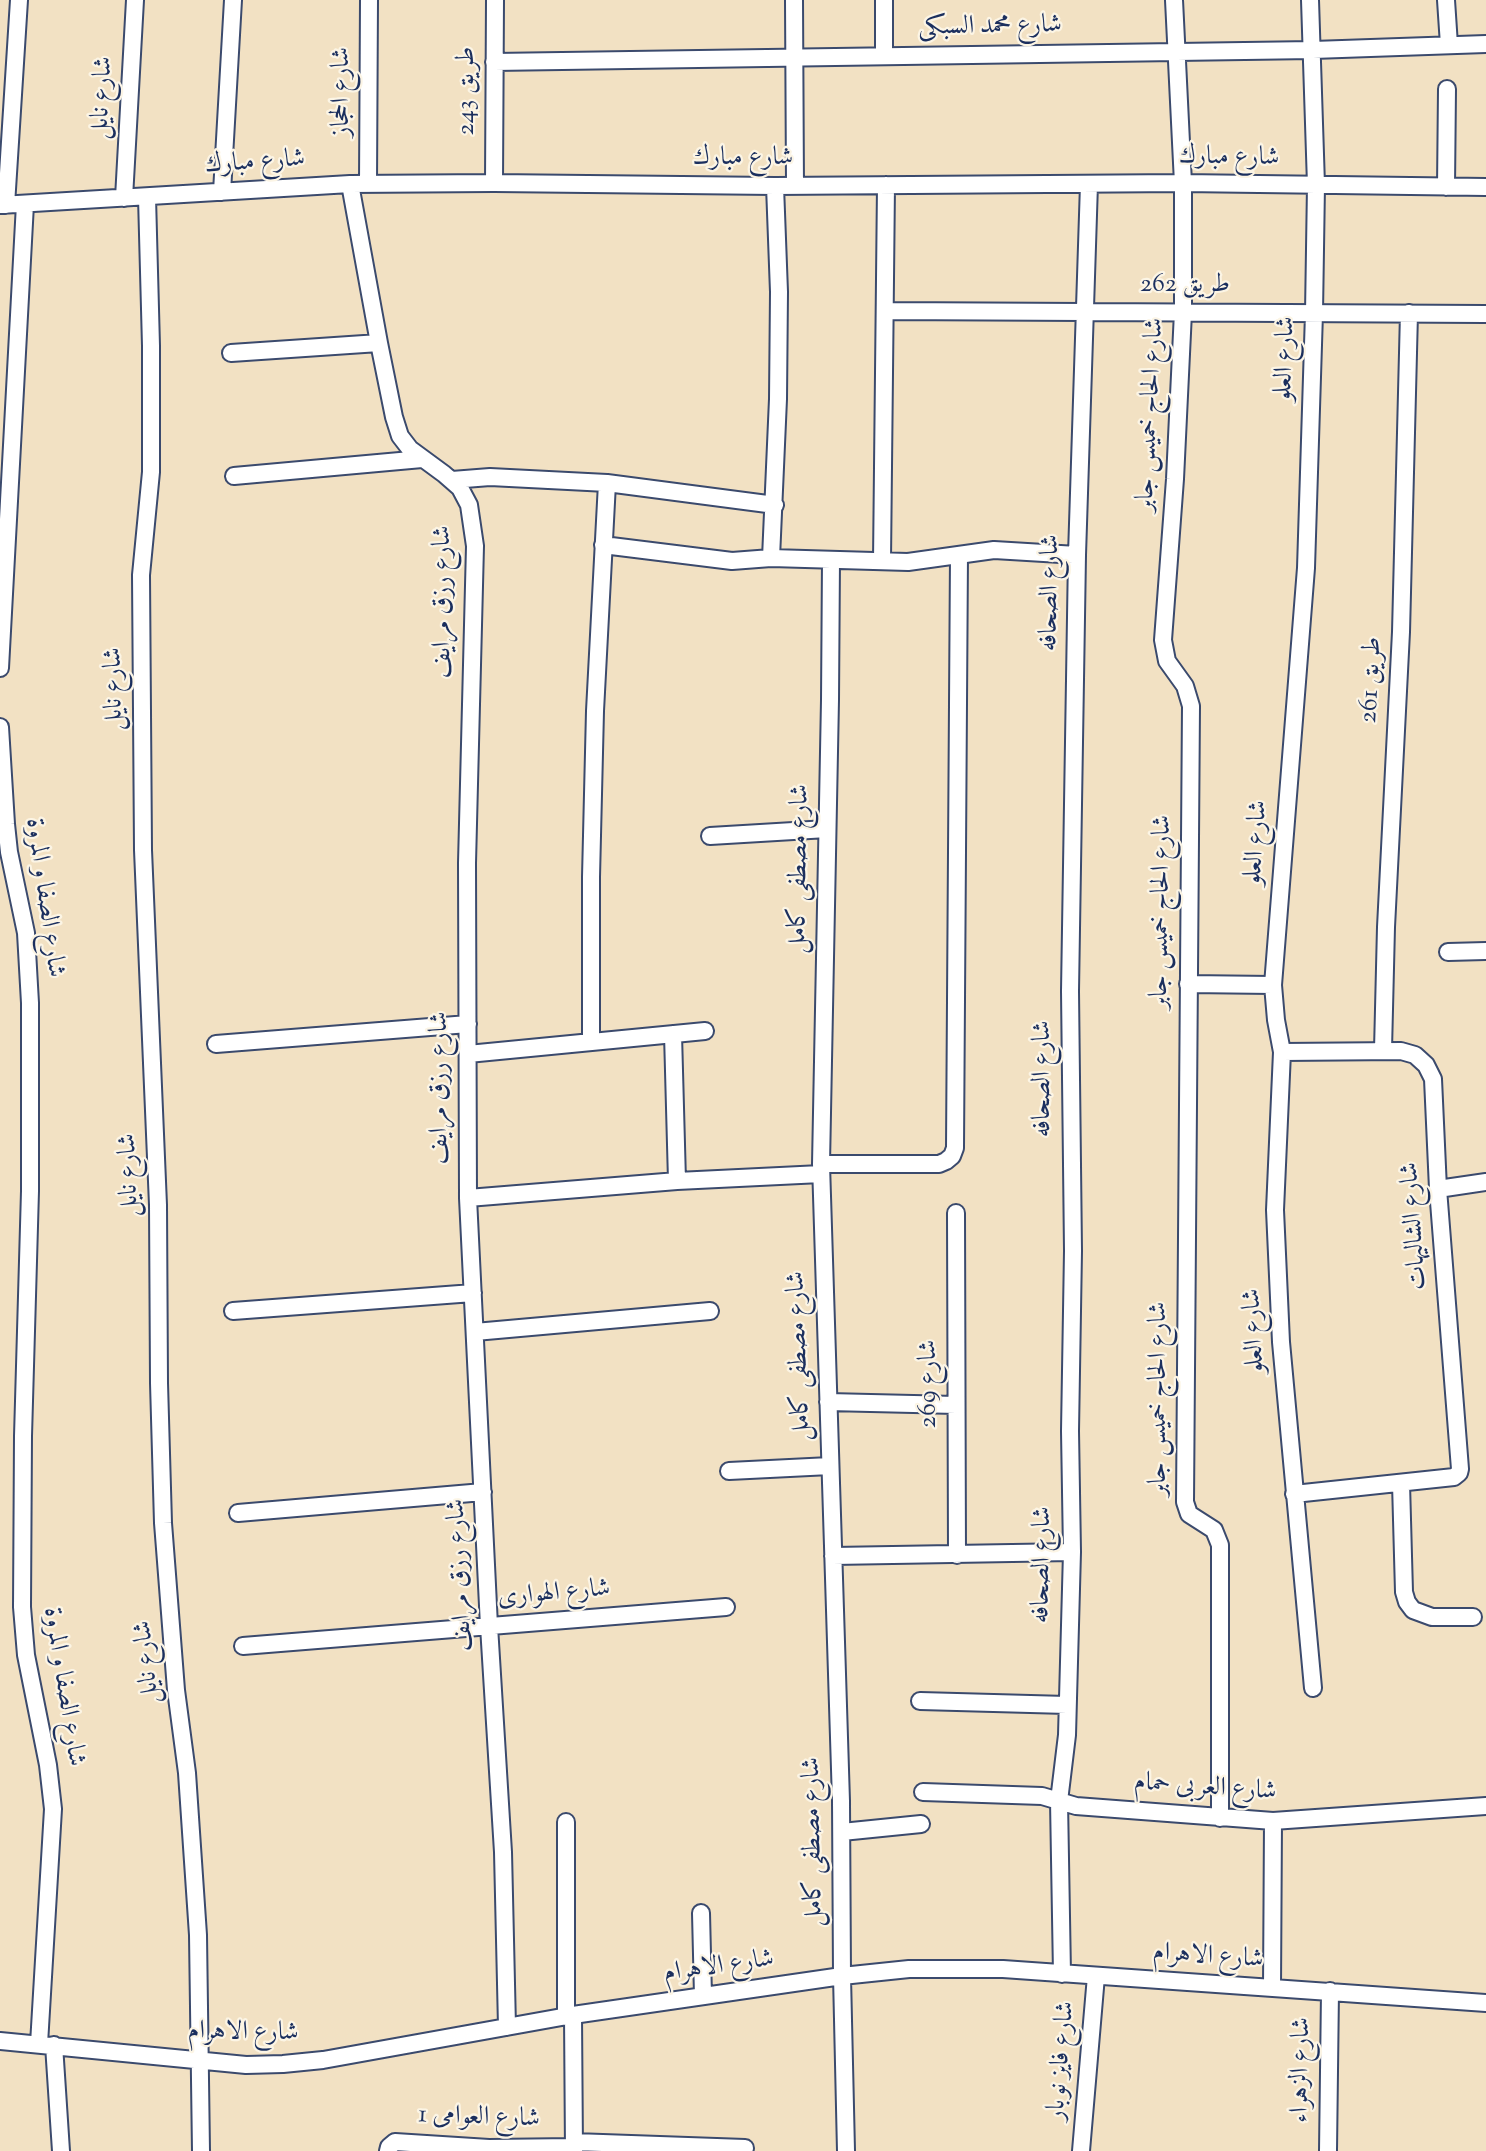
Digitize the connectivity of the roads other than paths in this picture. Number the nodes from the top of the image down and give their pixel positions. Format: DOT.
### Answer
graph roads {
  1 [pos="19,0"];
  2 [pos="135,0"];
  3 [pos="233,0"];
  4 [pos="369,0"];
  5 [pos="495,0"];
  6 [pos="794,0"];
  7 [pos="884,0"];
  8 [pos="1174,0"];
  9 [pos="1310,0"];
  10 [pos="1446,0"];
  11 [pos="1486,44"];
  12 [pos="1449,45"];
  13 [pos="1313,50"];
  14 [pos="1177,51"];
  15 [pos="884,55"];
  16 [pos="794,57"];
  17 [pos="494,62"];
  18 [pos="1447,89"];
  19 [pos="494,183"];
  20 [pos="1183,183"];
  21 [pos="350,184"];
  22 [pos="368,184"];
  23 [pos="1089,184"];
  24 [pos="886,185"];
  25 [pos="1316,185"];
  26 [pos="775,186"];
  27 [pos="795,186"];
  28 [pos="1446,187"];
  29 [pos="1486,187"];
  30 [pos="222,192"];
  31 [pos="147,196"];
  32 [pos="124,198"];
  33 [pos="25,204"];
  34 [pos="3,205"];
  35 [pos="885,311"];
  36 [pos="1086,312"];
  37 [pos="1183,312"];
  38 [pos="1314,313"];
  39 [pos="1409,313"];
  40 [pos="1486,314"];
  41 [pos="379,343"];
  42 [pos="231,353"];
  43 [pos="422,459"];
  44 [pos="234,476"];
  45 [pos="452,480"];
  46 [pos="608,483"];
  47 [pos="775,505"];
  48 [pos="603,545"];
  49 [pos="958,555"];
  50 [pos="1077,555"];
  51 [pos="771,558"];
  52 [pos="831,560"];
  53 [pos="882,561"];
  54 [pos="0,668"];
  55 [pos="0,727"];
  56 [pos="827,829"];
  57 [pos="710,836"];
  58 [pos="1486,951"];
  59 [pos="1448,952"];
  60 [pos="1188,984"];
  61 [pos="1273,985"];
  62 [pos="468,1024"];
  63 [pos="705,1031"];
  64 [pos="673,1034"];
  65 [pos="591,1042"];
  66 [pos="216,1044"];
  67 [pos="1383,1050"];
  68 [pos="1281,1052"];
  69 [pos="468,1054"];
  70 [pos="821,1169"];
  71 [pos="677,1181"];
  72 [pos="1486,1182"];
  73 [pos="1438,1189"];
  74 [pos="468,1198"];
  75 [pos="956,1213"];
  76 [pos="473,1293"];
  77 [pos="233,1311"];
  78 [pos="710,1311"];
  79 [pos="475,1332"];
  80 [pos="828,1402"];
  81 [pos="956,1405"];
  82 [pos="830,1466"];
  83 [pos="729,1471"];
  84 [pos="1401,1483"];
  85 [pos="483,1492"];
  86 [pos="1294,1494"];
  87 [pos="238,1513"];
  88 [pos="1072,1552"];
  89 [pos="957,1555"];
  90 [pos="833,1556"];
  91 [pos="726,1607"];
  92 [pos="1473,1617"];
  93 [pos="489,1626"];
  94 [pos="243,1646"];
  95 [pos="1313,1688"];
  96 [pos="920,1701"];
  97 [pos="1067,1705"];
  98 [pos="923,1792"];
  99 [pos="1059,1801"];
  100 [pos="1486,1806"];
  101 [pos="1220,1818"];
  102 [pos="1273,1821"];
  103 [pos="566,1822"];
  104 [pos="921,1824"];
  105 [pos="842,1832"];
  106 [pos="701,1913"];
  107 [pos="1062,1974"];
  108 [pos="842,1976"];
  109 [pos="1096,1976"];
  110 [pos="1272,1988"];
  111 [pos="1330,1991"];
  112 [pos="703,1996"];
  113 [pos="1486,2003"];
  114 [pos="569,2016"];
  115 [pos="507,2027"];
  116 [pos="0,2041"];
  117 [pos="47,2045"];
  118 [pos="200,2060"];
  119 [pos="574,2146"];
  120 [pos="745,2148"];
  121 [pos="61,2151"];
  122 [pos="201,2151"];
  123 [pos="388,2151"];
  124 [pos="846,2151"];
  125 [pos="1081,2151"];
  126 [pos="1328,2151"];
  1 -- 34 [label="street"];
  2 -- 32 [label="street, شارع نايل"];
  3 -- 30 [label="street"];
  4 -- 22 [label="street, شارع الحجاز"];
  5 -- 17 [label="street, طريق 243"];
  6 -- 16 [label="street"];
  7 -- 15 [label="street"];
  8 -- 14 [label="street, شارع الحاج خميس جابر"];
  9 -- 13 [label="street, شارع العلو"];
  10 -- 12 [label="street"];
  11 -- 12 [label="street, شارع محمد السبكى"];
  12 -- 13 [label="street, شارع محمد السبكى"];
  13 -- 14 [label="street, شارع محمد السبكى"];
  13 -- 25 [label="street, شارع العلو"];
  14 -- 15 [label="street, شارع محمد السبكى"];
  14 -- 20 [label="street, شارع الحاج خميس جابر"];
  15 -- 16 [label="street, شارع محمد السبكى"];
  16 -- 17 [label="street, شارع محمد السبكى"];
  16 -- 27 [label="street"];
  17 -- 19 [label="street, طريق 243"];
  18 -- 28 [label="street"];
  19 -- 22 [label="street, شارع مبارك"];
  19 -- 26 [label="street, شارع مبارك"];
  20 -- 23 [label="street, شارع مبارك"];
  20 -- 25 [label="street, شارع مبارك"];
  20 -- 37 [label="street, شارع الحاج خميس جابر"];
  21 -- 22 [label="street, شارع مبارك"];
  21 -- 30 [label="street, شارع مبارك"];
  21 -- 41 [label="street, شارع رزق مرايف"];
  23 -- 24 [label="street, شارع مبارك"];
  23 -- 36 [label="street, شارع الصحافه"];
  24 -- 27 [label="street, شارع مبارك"];
  24 -- 35 [label="street"];
  25 -- 28 [label="street, شارع مبارك"];
  25 -- 38 [label="street, شارع العلو"];
  26 -- 27 [label="street, شارع مبارك"];
  26 -- 47 [label="street"];
  28 -- 29 [label="street, شارع مبارك"];
  30 -- 31 [label="street, شارع مبارك"];
  31 -- 32 [label="street, شارع مبارك"];
  31 -- 118 [label="street, شارع نايل"];
  32 -- 33 [label="street, شارع مبارك"];
  33 -- 34 [label="street, شارع مبارك"];
  33 -- 54 [label="street"];
  35 -- 36 [label="street, طريق 262"];
  35 -- 53 [label="street"];
  36 -- 37 [label="street, طريق 262"];
  36 -- 50 [label="street, شارع الصحافه"];
  37 -- 38 [label="street, طريق 262"];
  37 -- 60 [label="street, شارع الحاج خميس جابر"];
  38 -- 39 [label="street, طريق 262"];
  38 -- 61 [label="street, شارع العلو"];
  39 -- 40 [label="street, طريق 262"];
  39 -- 67 [label="street, طريق 261"];
  41 -- 42 [label="street"];
  41 -- 43 [label="street, شارع رزق مرايف"];
  43 -- 44 [label="street"];
  43 -- 45 [label="street, شارع رزق مرايف"];
  45 -- 46 [label="street"];
  45 -- 62 [label="street, شارع رزق مرايف"];
  46 -- 47 [label="street"];
  46 -- 48 [label="street"];
  47 -- 51 [label="street"];
  48 -- 51 [label="street"];
  48 -- 65 [label="street"];
  49 -- 50 [label="street"];
  49 -- 53 [label="street"];
  49 -- 70 [label="street"];
  50 -- 88 [label="street, شارع الصحافه"];
  51 -- 52 [label="street"];
  52 -- 53 [label="street"];
  52 -- 56 [label="street, شارع مصطفى كامل"];
  55 -- 117 [label="street, شارع الصفا و المروة"];
  56 -- 57 [label="street"];
  56 -- 70 [label="street, شارع مصطفى كامل"];
  58 -- 59 [label="street"];
  60 -- 61 [label="street"];
  60 -- 101 [label="street, شارع الحاج خميس جابر"];
  61 -- 68 [label="street, شارع العلو"];
  62 -- 66 [label="street"];
  62 -- 69 [label="street, شارع رزق مرايف"];
  63 -- 64 [label="street"];
  64 -- 65 [label="street"];
  64 -- 71 [label="street"];
  65 -- 69 [label="street"];
  67 -- 68 [label="street, شارع الشاليهات"];
  67 -- 73 [label="street, شارع الشاليهات"];
  68 -- 86 [label="street, شارع العلو"];
  69 -- 74 [label="street, شارع رزق مرايف"];
  70 -- 71 [label="street"];
  70 -- 80 [label="street, شارع مصطفى كامل"];
  71 -- 74 [label="street"];
  72 -- 73 [label="street"];
  73 -- 84 [label="street, شارع الشاليهات"];
  74 -- 76 [label="street, شارع رزق مرايف"];
  75 -- 81 [label="street, شارع 269"];
  76 -- 77 [label="street"];
  76 -- 79 [label="street, شارع رزق مرايف"];
  78 -- 79 [label="street"];
  79 -- 85 [label="street, شارع رزق مرايف"];
  80 -- 81 [label="street"];
  80 -- 82 [label="street, شارع مصطفى كامل"];
  81 -- 89 [label="street, شارع 269"];
  82 -- 83 [label="street"];
  82 -- 90 [label="street, شارع مصطفى كامل"];
  84 -- 86 [label="street, شارع الشاليهات"];
  84 -- 92 [label="street"];
  85 -- 87 [label="street"];
  85 -- 93 [label="street, شارع رزق مرايف"];
  86 -- 95 [label="street, شارع العلو"];
  88 -- 89 [label="street"];
  88 -- 97 [label="street, شارع الصحافه"];
  89 -- 90 [label="street"];
  90 -- 105 [label="street, شارع مصطفى كامل"];
  91 -- 93 [label="street, شارع الهوارى"];
  93 -- 94 [label="street, شارع الهوارى"];
  93 -- 115 [label="street, شارع رزق مرايف"];
  96 -- 97 [label="street"];
  97 -- 99 [label="street, شارع الصحافه"];
  98 -- 99 [label="street, شارع العربى حمام"];
  99 -- 101 [label="street, شارع العربى حمام"];
  99 -- 107 [label="street, شارع الصحافه"];
  100 -- 102 [label="street, شارع العربى حمام"];
  101 -- 102 [label="street, شارع العربى حمام"];
  102 -- 110 [label="street"];
  103 -- 114 [label="street"];
  104 -- 105 [label="street"];
  105 -- 108 [label="street, شارع مصطفى كامل"];
  106 -- 112 [label="street"];
  107 -- 108 [label="street, شارع الاهرام"];
  107 -- 109 [label="street, شارع الاهرام"];
  108 -- 112 [label="street, شارع الاهرام"];
  108 -- 124 [label="street, شارع مصطفى كامل"];
  109 -- 110 [label="street, شارع الاهرام"];
  109 -- 125 [label="street, شارع فايز نوبار"];
  110 -- 111 [label="street, شارع الاهرام"];
  111 -- 113 [label="street, شارع الاهرام"];
  111 -- 126 [label="street, شارع الزهراء"];
  112 -- 114 [label="street, شارع الاهرام"];
  114 -- 115 [label="street, شارع الاهرام"];
  114 -- 119 [label="street"];
  115 -- 118 [label="street, شارع الاهرام"];
  116 -- 117 [label="street, شارع الاهرام"];
  117 -- 118 [label="street, شارع الاهرام"];
  117 -- 121 [label="street, شارع الصفا و المروة"];
  118 -- 122 [label="street, شارع نايل"];
  119 -- 120 [label="street"];
  119 -- 123 [label="street, شارع العوامى 1"];
}
